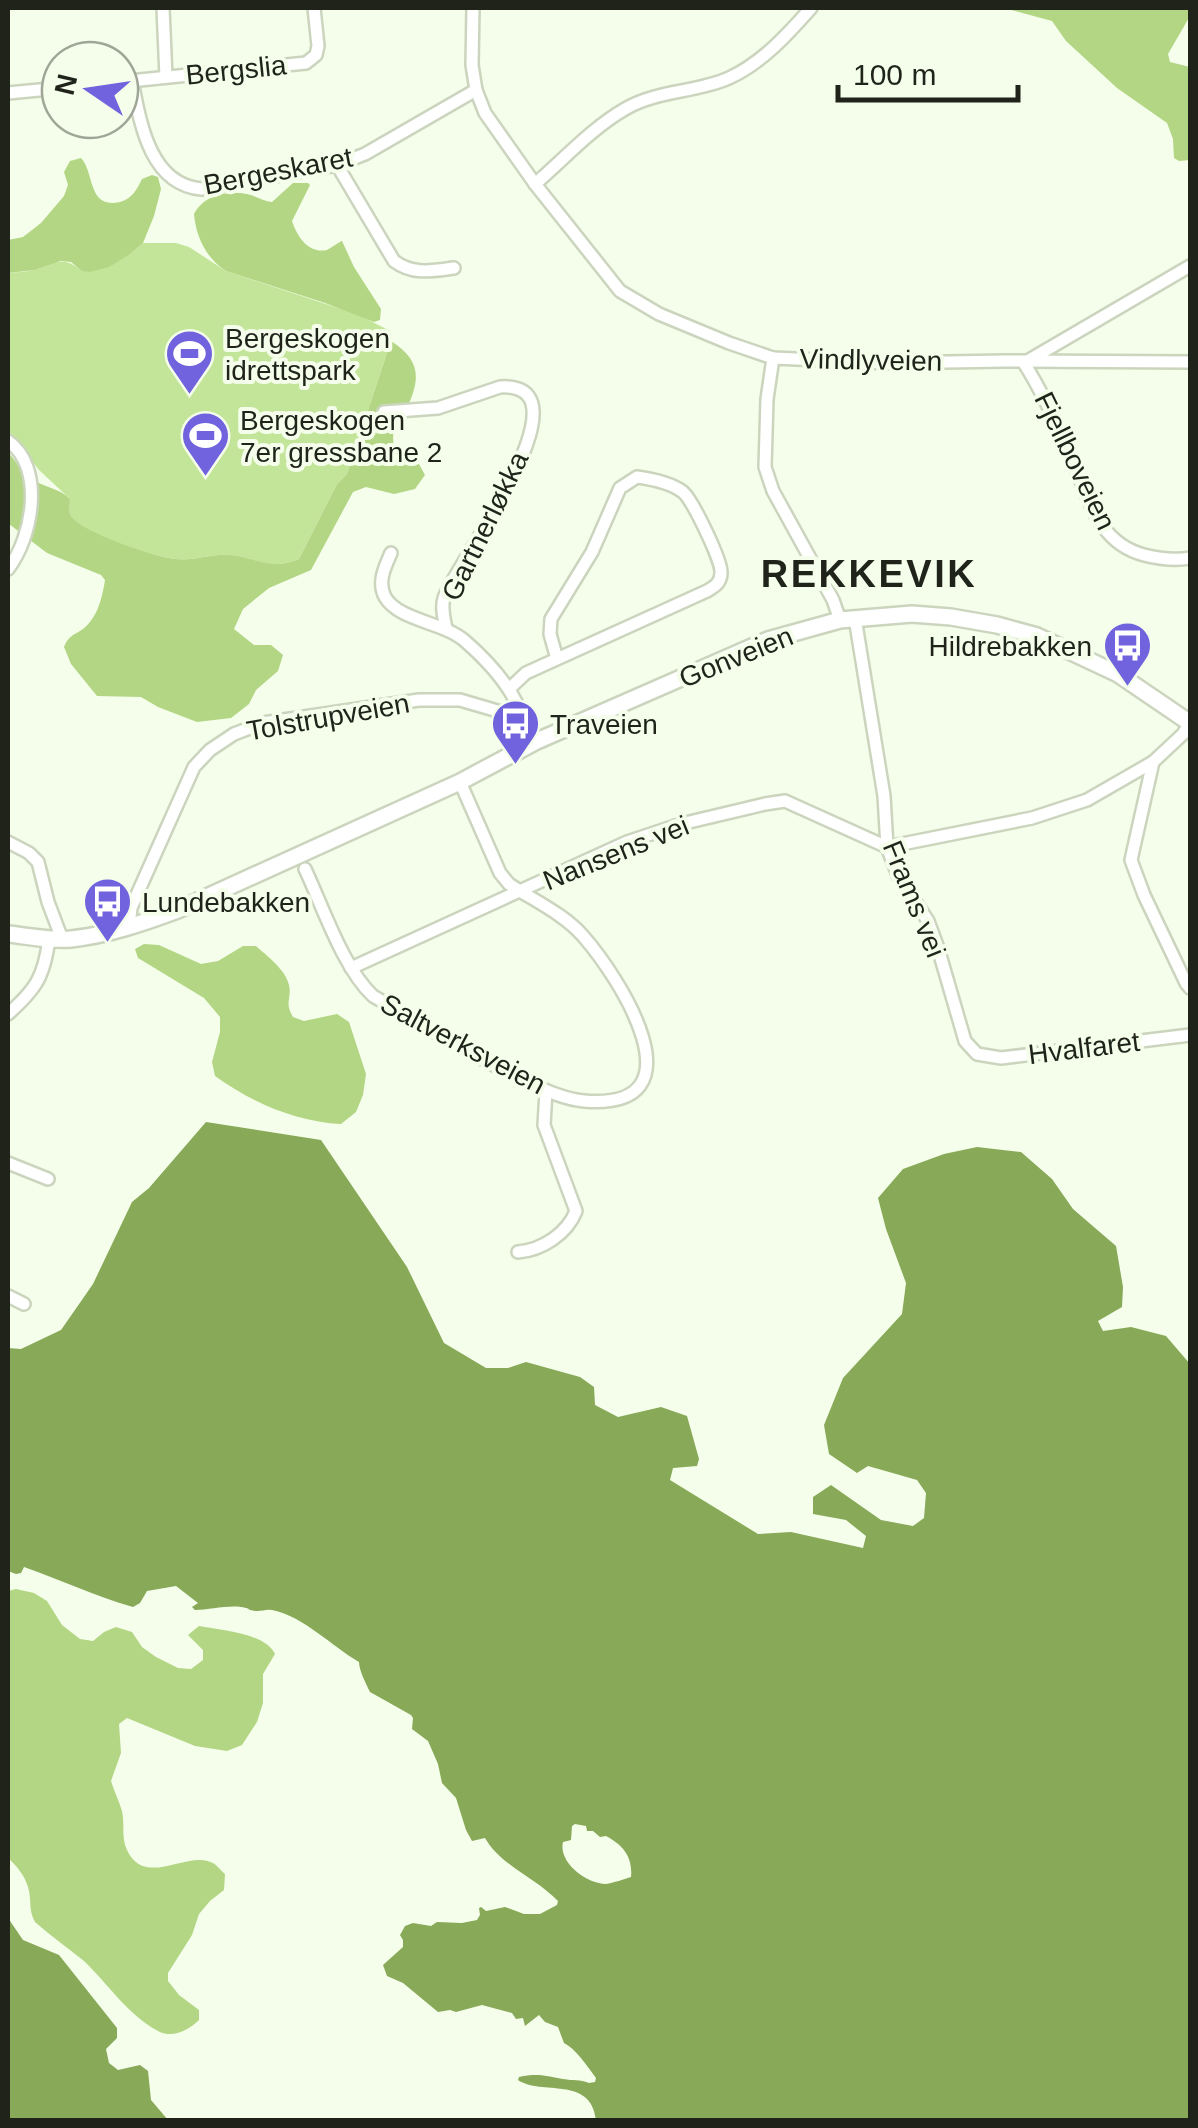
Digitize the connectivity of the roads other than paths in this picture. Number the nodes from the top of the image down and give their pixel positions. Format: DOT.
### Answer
graph roads {
  1 [pos="163,8"];
  2 [pos="314,8"];
  3 [pos="472,8"];
  4 [pos="811,8"];
  5 [pos="166,78"];
  6 [pos="140,80"];
  7 [pos="40,90"];
  8 [pos="476,90"];
  9 [pos="8,92"];
  10 [pos="140,124"];
  11 [pos="337,165"];
  12 [pos="536,184"];
  13 [pos="1190,266"];
  14 [pos="454,268"];
  15 [pos="773,358"];
  16 [pos="1190,362"];
  17 [pos="1024,363"];
  18 [pos="384,412"];
  19 [pos="8,441"];
  20 [pos="391,553"];
  21 [pos="1190,558"];
  22 [pos="8,568"];
  23 [pos="848,619"];
  24 [pos="446,628"];
  25 [pos="557,659"];
  26 [pos="509,689"];
  27 [pos="525,719"];
  28 [pos="1190,723"];
  29 [pos="537,741"];
  30 [pos="1152,762"];
  31 [pos="460,782"];
  32 [pos="8,842"];
  33 [pos="887,847"];
  34 [pos="305,869"];
  35 [pos="521,892"];
  36 [pos="130,927"];
  37 [pos="8,934"];
  38 [pos="55,939"];
  39 [pos="351,968"];
  40 [pos="1190,988"];
  41 [pos="8,1014"];
  42 [pos="1190,1035"];
  43 [pos="977,1054"];
  44 [pos="546,1091"];
  45 [pos="8,1164"];
  46 [pos="48,1179"];
  47 [pos="518,1252"];
  48 [pos="8,1296"];
  49 [pos="24,1304"];
  1 -- 5 [label="street, Bergslia"];
  2 -- 5 [label="street, Bergslia"];
  3 -- 8 [label="street"];
  4 -- 12 [label="street"];
  5 -- 6 [label="street, Bergslia"];
  7 -- 9 [label="street"];
  8 -- 11 [label="street, Bergeskaret"];
  8 -- 12 [label="street"];
  10 -- 11 [label="street, Bergeskaret"];
  11 -- 14 [label="street"];
  12 -- 15 [label="street"];
  13 -- 17 [label="street"];
  15 -- 17 [label="street, Vindlyveien"];
  15 -- 23 [label="street, Vindlyveien"];
  16 -- 17 [label="street, Vindlyveien"];
  17 -- 21 [label="street, Fjellboveien"];
  18 -- 24 [label="street, Gartnerløkka"];
  19 -- 22 [label="street"];
  20 -- 24 [label="street"];
  23 -- 28 [label="street, Gonveien"];
  23 -- 29 [label="street, Gonveien"];
  23 -- 33 [label="street, Frams vei"];
  24 -- 26 [label="street"];
  25 -- 25 [label="street"];
  25 -- 26 [label="street"];
  26 -- 27 [label="street"];
  27 -- 29 [label="street"];
  27 -- 36 [label="street, Tolstrupveien"];
  28 -- 30 [label="street"];
  29 -- 31 [label="street, Gonveien"];
  30 -- 33 [label="street"];
  30 -- 40 [label="street"];
  31 -- 35 [label="street"];
  31 -- 36 [label="street, Gonveien"];
  32 -- 38 [label="street"];
  33 -- 35 [label="street, Nansens vei"];
  33 -- 43 [label="street, Frams vei"];
  34 -- 39 [label="street, Saltverksveien"];
  35 -- 39 [label="street, Nansens vei"];
  35 -- 44 [label="street, Saltverksveien"];
  36 -- 38 [label="street, Gonveien"];
  37 -- 38 [label="street, Gonveien"];
  38 -- 41 [label="street"];
  39 -- 44 [label="street, Saltverksveien"];
  42 -- 43 [label="street, Hvalfaret"];
  44 -- 47 [label="street"];
  45 -- 46 [label="street"];
  48 -- 49 [label="street"];
}
